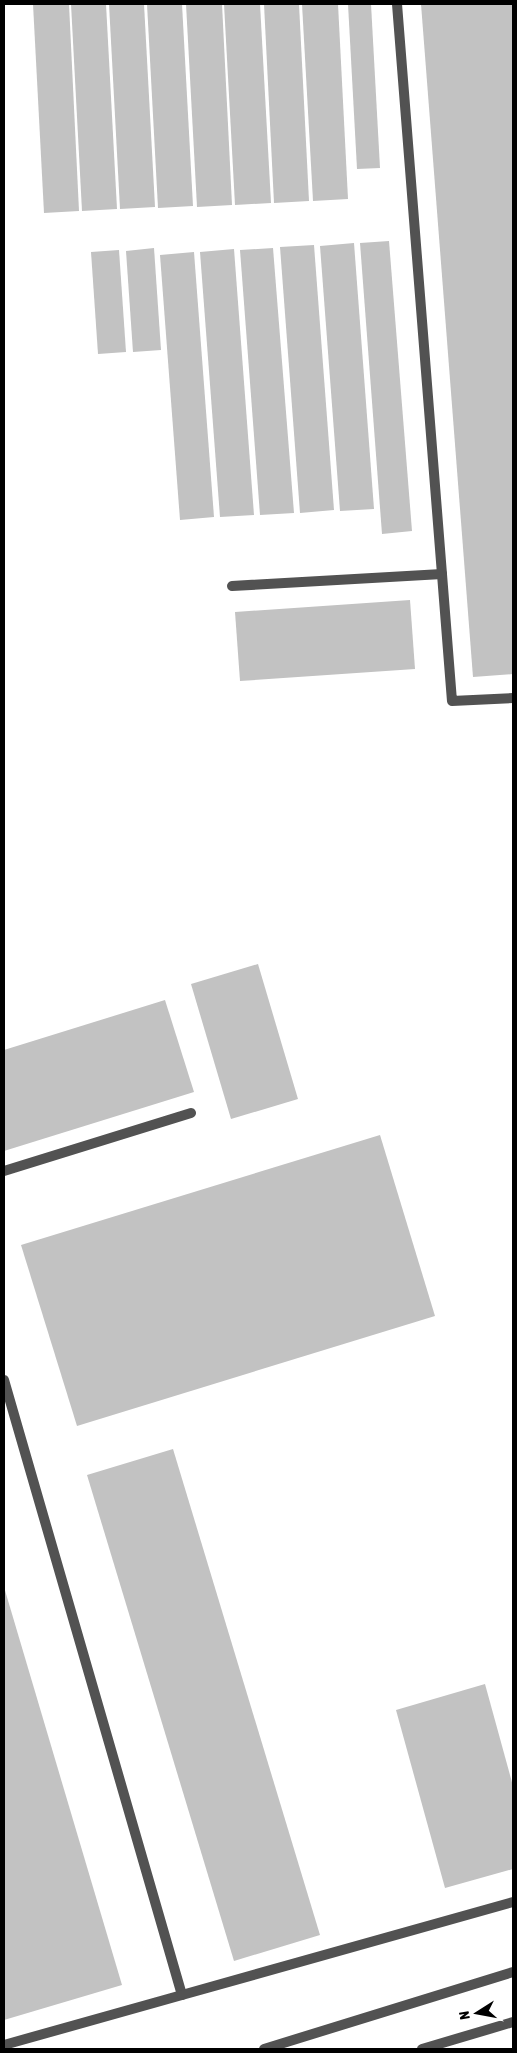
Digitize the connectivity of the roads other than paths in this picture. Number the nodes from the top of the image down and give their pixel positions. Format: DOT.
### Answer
graph roads {
  1 [pos="397,4"];
  2 [pos="442,574"];
  3 [pos="232,586"];
  4 [pos="513,698"];
  5 [pos="191,1113"];
  6 [pos="4,1171"];
  7 [pos="4,1380"];
  8 [pos="513,1902"];
  9 [pos="513,1972"];
  10 [pos="182,1995"];
  11 [pos="513,2022"];
  12 [pos="4,2045"];
  13 [pos="264,2049"];
  14 [pos="422,2049"];
  1 -- 2 [label="street"];
  2 -- 3 [label="street"];
  2 -- 4 [label="street"];
  5 -- 6 [label="street"];
  7 -- 10 [label="street"];
  8 -- 10 [label="street"];
  9 -- 13 [label="street"];
  10 -- 12 [label="street"];
  11 -- 14 [label="street"];
}
